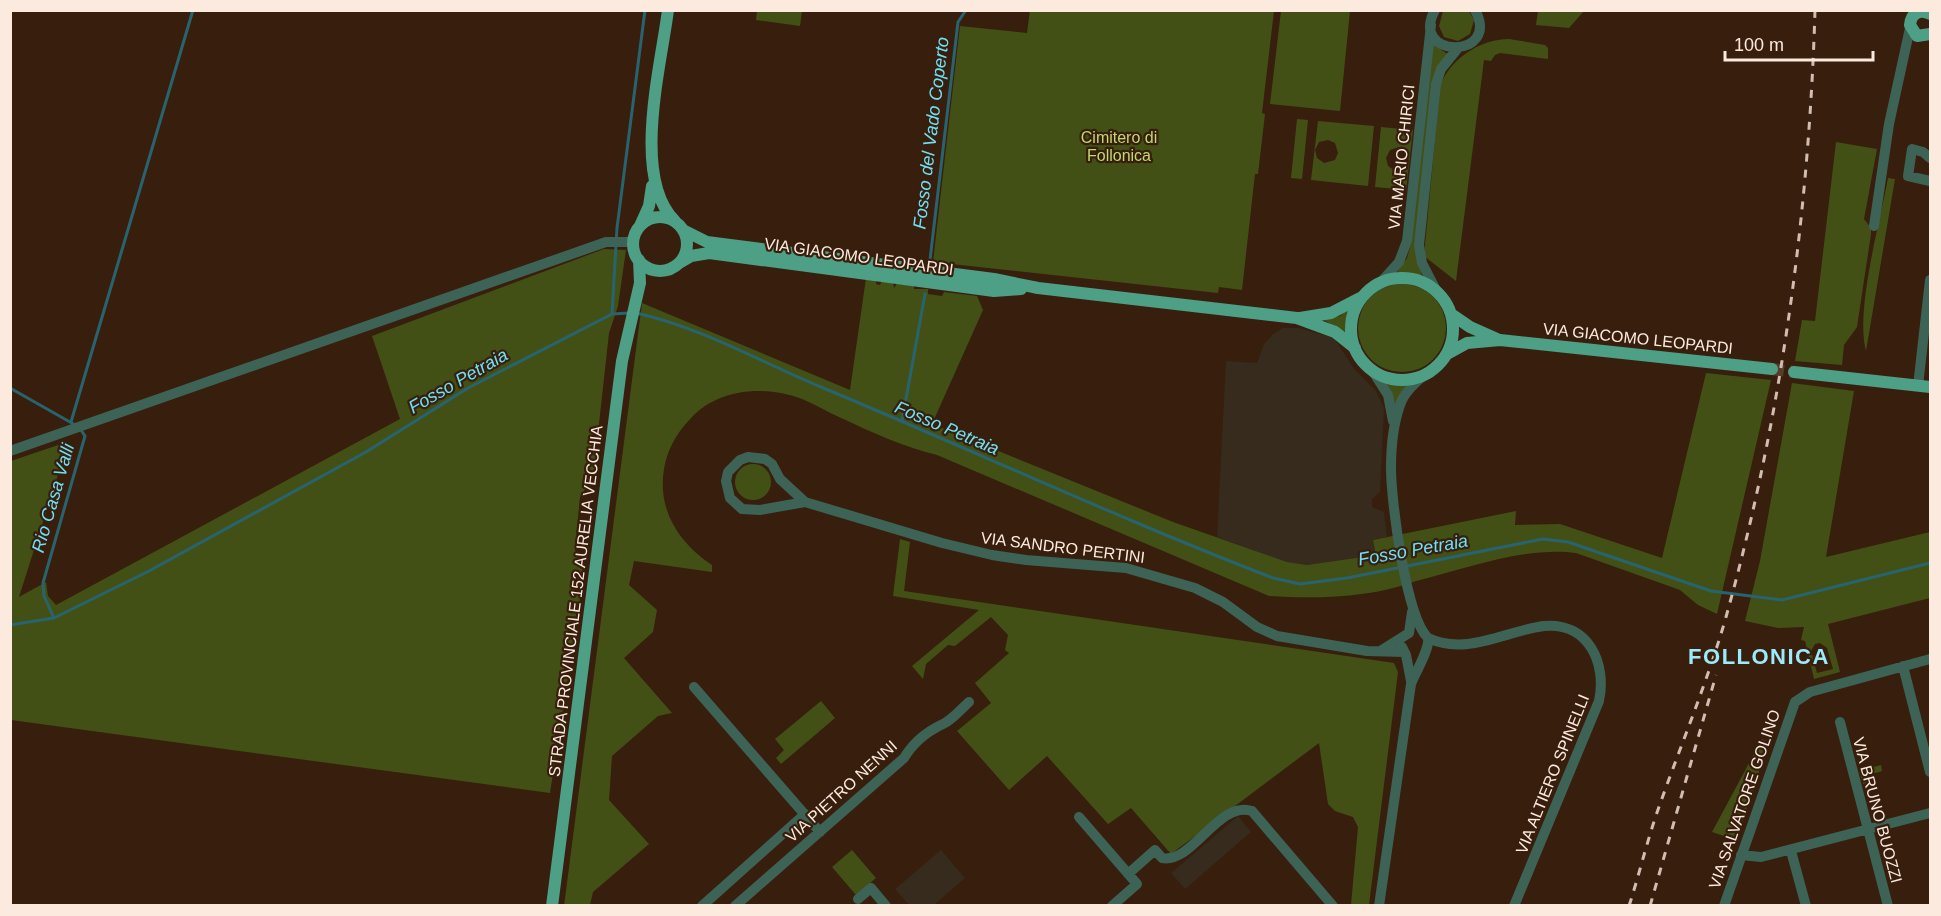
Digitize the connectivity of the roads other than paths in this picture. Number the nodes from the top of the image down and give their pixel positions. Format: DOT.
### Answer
graph roads {
  1 [pos="668,10"];
  2 [pos="1476,10"];
  3 [pos="1922,12"];
  4 [pos="1432,16"];
  5 [pos="1908,20"];
  6 [pos="1926,38"];
  7 [pos="1458,48"];
  8 [pos="1903,51"];
  9 [pos="1930,158"];
  10 [pos="653,176"];
  11 [pos="1930,181"];
  12 [pos="679,226"];
  13 [pos="1874,226"];
  14 [pos="639,227"];
  15 [pos="629,242"];
  16 [pos="639,260"];
  17 [pos="679,263"];
  18 [pos="665,270"];
  19 [pos="1930,280"];
  20 [pos="1380,283"];
  21 [pos="1038,288"];
  22 [pos="1436,290"];
  23 [pos="1363,296"];
  24 [pos="635,301"];
  25 [pos="1451,314"];
  26 [pos="1297,318"];
  27 [pos="1500,340"];
  28 [pos="1355,348"];
  29 [pos="1447,354"];
  30 [pos="1773,369"];
  31 [pos="1372,370"];
  32 [pos="1794,372"];
  33 [pos="1423,376"];
  34 [pos="1924,386"];
  35 [pos="1394,429"];
  36 [pos="10,451"];
  37 [pos="805,502"];
  38 [pos="1413,609"];
  39 [pos="1406,635"];
  40 [pos="1425,636"];
  41 [pos="1378,652"];
  42 [pos="1405,653"];
  43 [pos="1422,656"];
  44 [pos="1930,659"];
  45 [pos="1903,666"];
  46 [pos="1411,684"];
  47 [pos="694,687"];
  48 [pos="969,702"];
  49 [pos="1840,722"];
  50 [pos="1930,772"];
  51 [pos="1930,813"];
  52 [pos="805,814"];
  53 [pos="1079,817"];
  54 [pos="1868,831"];
  55 [pos="820,832"];
  56 [pos="1791,850"];
  57 [pos="1741,855"];
  58 [pos="1128,874"];
  59 [pos="858,900"];
  60 [pos="552,906"];
  61 [pos="702,906"];
  62 [pos="735,906"];
  63 [pos="886,906"];
  64 [pos="1112,906"];
  65 [pos="1333,906"];
  66 [pos="1380,906"];
  67 [pos="1514,906"];
  68 [pos="1724,906"];
  69 [pos="1806,906"];
  70 [pos="1888,906"];
  1 -- 10 [label="main road"];
  2 -- 7 [label="street, VIA MARIO CHIRICI"];
  3 -- 5 [label="main road"];
  4 -- 7 [label="street, VIA MARIO CHIRICI"];
  4 -- 20 [label="street, VIA MARIO CHIRICI"];
  5 -- 6 [label="main road"];
  5 -- 8 [label="street"];
  6 -- 8 [label="street"];
  7 -- 22 [label="street, VIA MARIO CHIRICI"];
  8 -- 13 [label="street"];
  9 -- 11 [label="street"];
  10 -- 12 [label="main road"];
  10 -- 14 [label="main road"];
  12 -- 14 [label="main road"];
  12 -- 17 [label="main road"];
  12 -- 21 [label="main road, VIA GIACOMO LEOPARDI"];
  14 -- 15 [label="main road"];
  15 -- 16 [label="main road, STRADA PROVINCIALE 152 AURELIA VECCHIA"];
  15 -- 36 [label="street"];
  16 -- 18 [label="main road"];
  16 -- 24 [label="main road, STRADA PROVINCIALE 152 AURELIA VECCHIA"];
  17 -- 18 [label="main road, STRADA PROVINCIALE 152 AURELIA VECCHIA"];
  17 -- 21 [label="main road, VIA GIACOMO LEOPARDI"];
  18 -- 24 [label="main road, STRADA PROVINCIALE 152 AURELIA VECCHIA"];
  19 -- 34 [label="street"];
  20 -- 22 [label="main road, VIA GIACOMO LEOPARDI"];
  20 -- 23 [label="main road, VIA GIACOMO LEOPARDI"];
  21 -- 26 [label="main road, VIA GIACOMO LEOPARDI"];
  22 -- 25 [label="main road, VIA GIACOMO LEOPARDI"];
  23 -- 26 [label="main road, VIA GIACOMO LEOPARDI"];
  23 -- 28 [label="main road"];
  24 -- 60 [label="main road, STRADA PROVINCIALE 152 AURELIA VECCHIA"];
  25 -- 27 [label="main road, VIA GIACOMO LEOPARDI"];
  25 -- 29 [label="main road"];
  26 -- 28 [label="main road, VIA GIACOMO LEOPARDI"];
  27 -- 29 [label="main road, VIA GIACOMO LEOPARDI"];
  27 -- 30 [label="main road, VIA GIACOMO LEOPARDI"];
  28 -- 31 [label="main road, VIA GIACOMO LEOPARDI"];
  29 -- 33 [label="main road, VIA GIACOMO LEOPARDI"];
  31 -- 33 [label="main road"];
  31 -- 35 [label="street"];
  32 -- 34 [label="main road"];
  33 -- 35 [label="street"];
  35 -- 38 [label="street"];
  37 -- 37 [label="street, VIA SANDRO PERTINI"];
  37 -- 41 [label="street, VIA SANDRO PERTINI"];
  38 -- 39 [label="street"];
  38 -- 40 [label="street"];
  39 -- 40 [label="street"];
  39 -- 41 [label="street"];
  39 -- 42 [label="street"];
  40 -- 43 [label="street"];
  40 -- 67 [label="street, VIA ALTIERO SPINELLI"];
  41 -- 42 [label="street, VIA SANDRO PERTINI"];
  42 -- 43 [label="street"];
  42 -- 46 [label="street"];
  43 -- 46 [label="street"];
  44 -- 45 [label="street, VIA SALVATORE GOLINO"];
  45 -- 50 [label="street"];
  45 -- 57 [label="street, VIA SALVATORE GOLINO"];
  46 -- 66 [label="street"];
  47 -- 52 [label="street"];
  48 -- 55 [label="street, VIA PIETRO NENNI"];
  49 -- 54 [label="street, VIA BRUNO BUOZZI"];
  51 -- 54 [label="street"];
  52 -- 55 [label="street"];
  52 -- 61 [label="street, VIA PIETRO NENNI"];
  53 -- 58 [label="street"];
  54 -- 56 [label="street"];
  54 -- 70 [label="street, VIA BRUNO BUOZZI"];
  55 -- 62 [label="street, VIA PIETRO NENNI"];
  56 -- 57 [label="street"];
  56 -- 69 [label="street"];
  57 -- 68 [label="street, VIA SALVATORE GOLINO"];
  58 -- 64 [label="street"];
  58 -- 65 [label="street"];
  59 -- 63 [label="street"];
}
